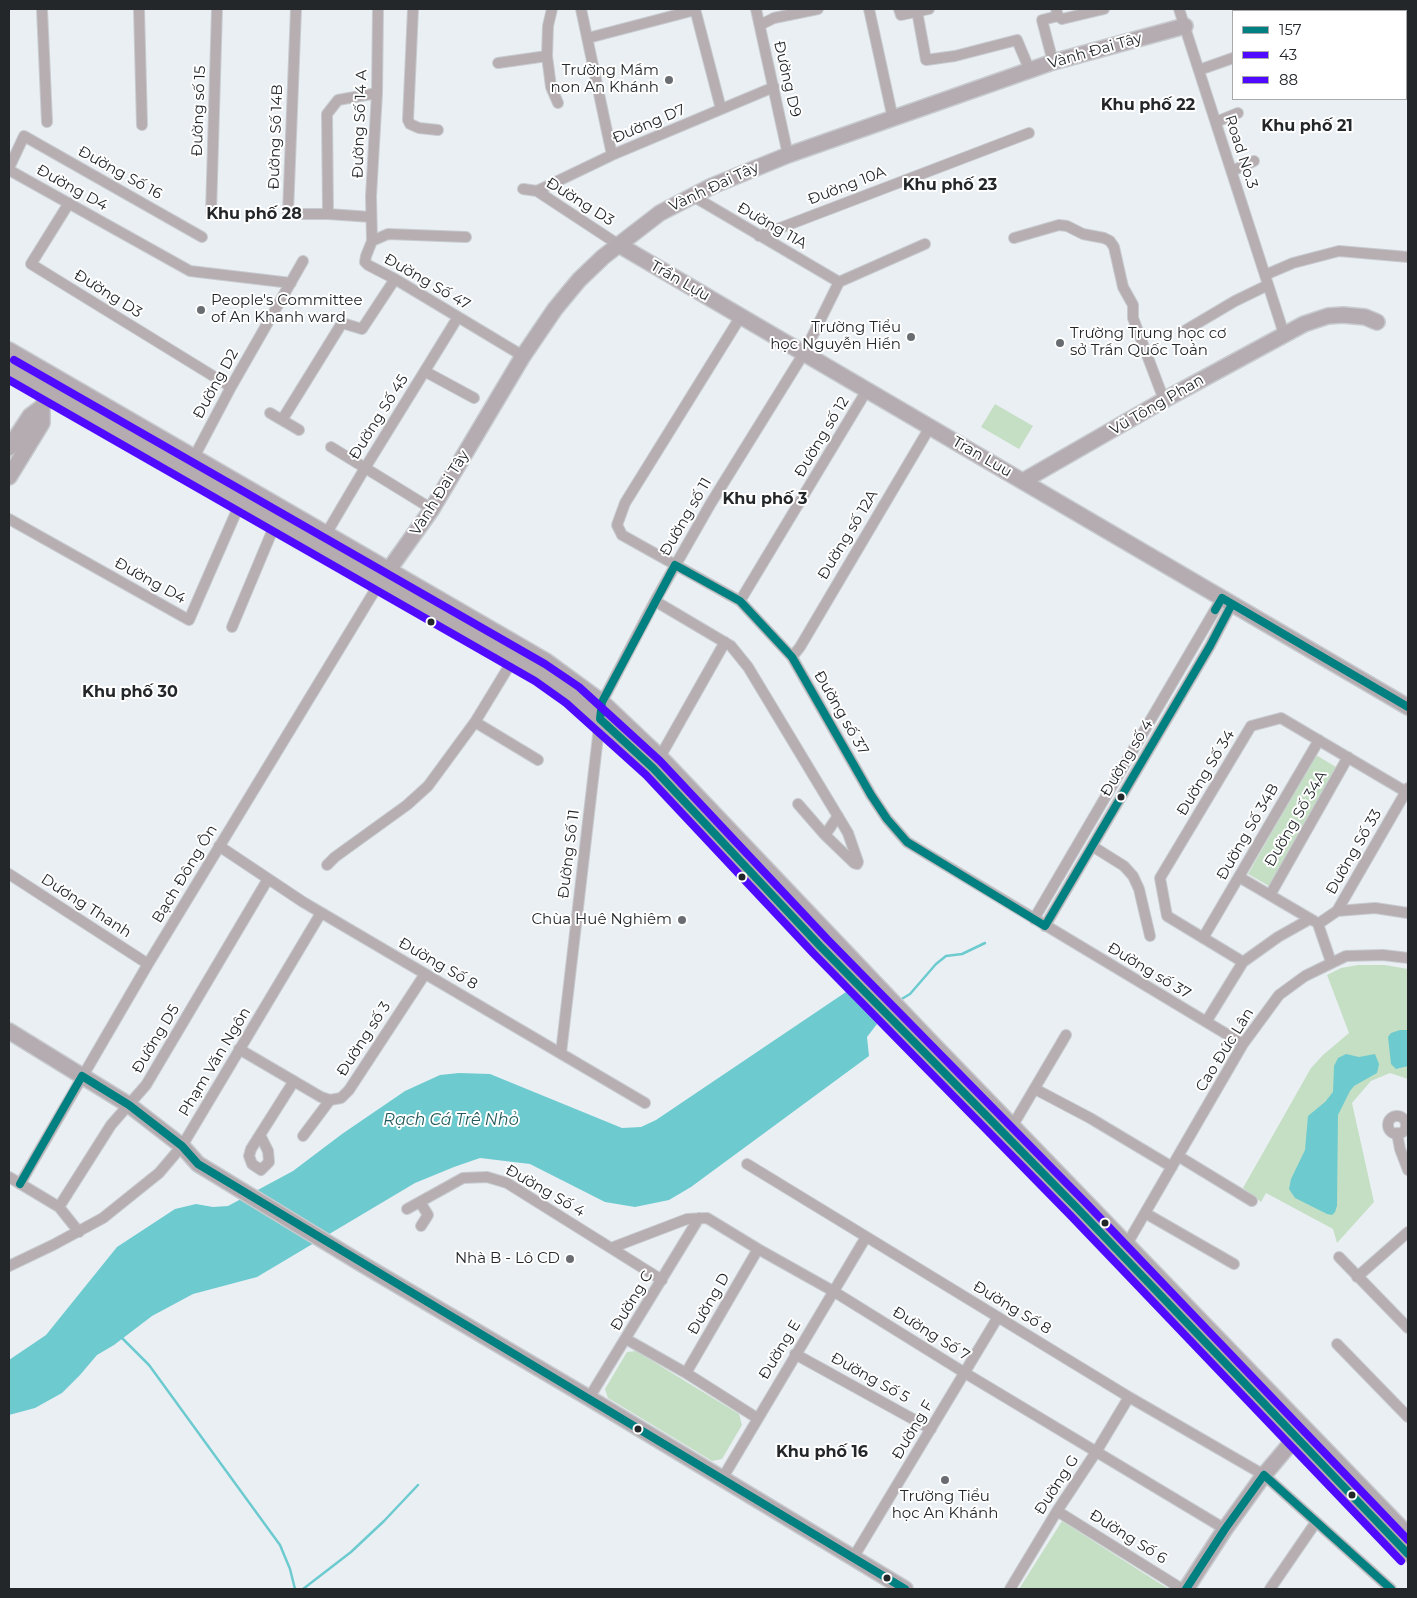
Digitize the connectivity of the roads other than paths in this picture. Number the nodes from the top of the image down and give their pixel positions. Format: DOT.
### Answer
graph roads {
  1 [pos="42,9"];
  2 [pos="139,9"];
  3 [pos="217,9"];
  4 [pos="296,9"];
  5 [pos="378,9"];
  6 [pos="413,9"];
  7 [pos="552,9"];
  8 [pos="581,9"];
  9 [pos="756,9"];
  10 [pos="818,9"];
  11 [pos="869,9"];
  12 [pos="899,9"];
  13 [pos="929,9"];
  14 [pos="1104,9"];
  15 [pos="1179,9"];
  16 [pos="695,10"];
  17 [pos="917,12"];
  18 [pos="1057,12"];
  19 [pos="773,13"];
  20 [pos="760,25"];
  21 [pos="1185,26"];
  22 [pos="588,38"];
  23 [pos="547,56"];
  24 [pos="1232,58"];
  25 [pos="1053,62"];
  26 [pos="498,63"];
  27 [pos="1200,70"];
  28 [pos="1030,71"];
  29 [pos="774,87"];
  30 [pos="377,93"];
  31 [pos="558,103"];
  32 [pos="721,109"];
  33 [pos="1238,113"];
  34 [pos="893,119"];
  35 [pos="47,122"];
  36 [pos="1216,122"];
  37 [pos="142,125"];
  38 [pos="438,130"];
  39 [pos="1029,133"];
  40 [pos="612,155"];
  41 [pos="788,155"];
  42 [pos="1254,161"];
  43 [pos="9,169"];
  44 [pos="1232,171"];
  45 [pos="523,189"];
  46 [pos="537,191"];
  47 [pos="691,195"];
  48 [pos="69,203"];
  49 [pos="211,213"];
  50 [pos="328,214"];
  51 [pos="371,217"];
  52 [pos="759,236"];
  53 [pos="202,237"];
  54 [pos="466,237"];
  55 [pos="1014,238"];
  56 [pos="372,242"];
  57 [pos="925,244"];
  58 [pos="619,245"];
  59 [pos="1408,258"];
  60 [pos="304,262"];
  61 [pos="395,279"];
  62 [pos="1266,280"];
  63 [pos="839,282"];
  64 [pos="290,283"];
  65 [pos="741,316"];
  66 [pos="458,317"];
  67 [pos="1377,322"];
  68 [pos="1186,330"];
  69 [pos="1284,334"];
  70 [pos="9,350"];
  71 [pos="804,353"];
  72 [pos="523,356"];
  73 [pos="9,369"];
  74 [pos="426,372"];
  75 [pos="231,387"];
  76 [pos="867,390"];
  77 [pos="50,392"];
  78 [pos="474,398"];
  79 [pos="1164,400"];
  80 [pos="42,407"];
  81 [pos="270,413"];
  82 [pos="282,420"];
  83 [pos="930,427"];
  84 [pos="299,430"];
  85 [pos="331,447"];
  86 [pos="9,448"];
  87 [pos="191,464"];
  88 [pos="365,468"];
  89 [pos="9,477"];
  90 [pos="1023,481"];
  91 [pos="240,501"];
  92 [pos="432,509"];
  93 [pos="9,519"];
  94 [pos="276,522"];
  95 [pos="326,534"];
  96 [pos="675,565"];
  97 [pos="390,570"];
  98 [pos="380,582"];
  99 [pos="655,601"];
  100 [pos="740,601"];
  101 [pos="1227,601"];
  102 [pos="232,627"];
  103 [pos="725,642"];
  104 [pos="792,657"];
  105 [pos="514,658"];
  106 [pos="602,702"];
  107 [pos="1408,707"];
  108 [pos="600,718"];
  109 [pos="475,722"];
  110 [pos="1319,740"];
  111 [pos="660,757"];
  112 [pos="1348,757"];
  113 [pos="538,760"];
  114 [pos="1408,791"];
  115 [pos="798,804"];
  116 [pos="838,816"];
  117 [pos="825,835"];
  118 [pos="219,846"];
  119 [pos="1092,846"];
  120 [pos="326,866"];
  121 [pos="9,874"];
  122 [pos="1240,877"];
  123 [pos="268,879"];
  124 [pos="1270,895"];
  125 [pos="1337,911"];
  126 [pos="321,913"];
  127 [pos="1408,913"];
  128 [pos="1034,919"];
  129 [pos="1314,921"];
  130 [pos="1046,926"];
  131 [pos="1150,936"];
  132 [pos="1203,938"];
  133 [pos="826,941"];
  134 [pos="1408,958"];
  135 [pos="1243,962"];
  136 [pos="1330,962"];
  137 [pos="148,964"];
  138 [pos="425,974"];
  139 [pos="1206,1022"];
  140 [pos="9,1031"];
  141 [pos="1066,1035"];
  142 [pos="1243,1044"];
  143 [pos="927,1046"];
  144 [pos="239,1049"];
  145 [pos="561,1053"];
  146 [pos="82,1076"];
  147 [pos="294,1081"];
  148 [pos="1035,1089"];
  149 [pos="330,1100"];
  150 [pos="645,1102"];
  151 [pos="129,1105"];
  152 [pos="1012,1125"];
  153 [pos="1397,1133"];
  154 [pos="260,1135"];
  155 [pos="303,1136"];
  156 [pos="182,1146"];
  157 [pos="1178,1156"];
  158 [pos="747,1164"];
  159 [pos="1172,1167"];
  160 [pos="1408,1170"];
  161 [pos="9,1177"];
  162 [pos="20,1184"];
  163 [pos="1252,1201"];
  164 [pos="420,1202"];
  165 [pos="59,1207"];
  166 [pos="407,1209"];
  167 [pos="1145,1213"];
  168 [pos="699,1218"];
  169 [pos="421,1226"];
  170 [pos="79,1232"];
  171 [pos="1408,1232"];
  172 [pos="866,1237"];
  173 [pos="1127,1244"];
  174 [pos="611,1248"];
  175 [pos="758,1249"];
  176 [pos="1339,1257"];
  177 [pos="1234,1264"];
  178 [pos="9,1266"];
  179 [pos="1357,1277"];
  180 [pos="662,1280"];
  181 [pos="834,1291"];
  182 [pos="998,1317"];
  183 [pos="1408,1328"];
  184 [pos="626,1340"];
  185 [pos="1337,1344"];
  186 [pos="795,1354"];
  187 [pos="686,1373"];
  188 [pos="965,1373"];
  189 [pos="1129,1397"];
  190 [pos="589,1398"];
  191 [pos="1408,1417"];
  192 [pos="758,1418"];
  193 [pos="930,1429"];
  194 [pos="1300,1433"];
  195 [pos="1096,1452"];
  196 [pos="1264,1475"];
  197 [pos="722,1479"];
  198 [pos="1057,1511"];
  199 [pos="1316,1522"];
  200 [pos="1225,1530"];
  201 [pos="1408,1535"];
  202 [pos="1408,1554"];
  203 [pos="853,1558"];
  204 [pos="904,1589"];
  205 [pos="1010,1589"];
  206 [pos="1184,1589"];
  207 [pos="1270,1589"];
  208 [pos="1391,1589"];
  1 -- 35 [label="street"];
  2 -- 37 [label="street"];
  3 -- 49 [label="street, Đường số 15"];
  4 -- 50 [label="street, Đường Số 14B"];
  5 -- 30 [label="street, Đường Số 14 A"];
  6 -- 38 [label="street"];
  7 -- 23 [label="street"];
  8 -- 22 [label="street"];
  9 -- 20 [label="street, Đường D9"];
  10 -- 19 [label="street"];
  11 -- 34 [label="street"];
  12 -- 17 [label="street"];
  13 -- 17 [label="street"];
  14 -- 18 [label="street"];
  15 -- 21 [label="street, Road No.3"];
  16 -- 22 [label="street"];
  16 -- 32 [label="street"];
  17 -- 28 [label="street"];
  18 -- 25 [label="street"];
  19 -- 20 [label="street"];
  20 -- 29 [label="street, Đường D9"];
  21 -- 25 [label="street, Vành Đai Tây"];
  21 -- 27 [label="street, Road No.3"];
  22 -- 40 [label="street"];
  23 -- 26 [label="street"];
  23 -- 31 [label="street"];
  24 -- 27 [label="street"];
  25 -- 28 [label="street, Vành Đai Tây"];
  27 -- 36 [label="street, Road No.3"];
  28 -- 34 [label="street, Vành Đai Tây"];
  29 -- 32 [label="street, Đường D7"];
  29 -- 41 [label="street, Đường D9"];
  30 -- 50 [label="street"];
  30 -- 51 [label="street, Đường Số 14 A"];
  32 -- 40 [label="street, Đường D7"];
  33 -- 36 [label="street"];
  34 -- 41 [label="street, Vành Đai Tây"];
  36 -- 44 [label="street, Road No.3"];
  39 -- 52 [label="street, Đường 10A"];
  40 -- 46 [label="street, Đường D7"];
  41 -- 47 [label="street, Vành Đai Tây"];
  42 -- 44 [label="street"];
  43 -- 48 [label="street, Đường D4"];
  43 -- 53 [label="street, Đường Số 16"];
  44 -- 62 [label="street, Road No.3"];
  45 -- 46 [label="street, Đường D3"];
  46 -- 58 [label="street, Đường D3"];
  47 -- 52 [label="street, Đường 11A"];
  47 -- 58 [label="street, Vành Đai Tây"];
  48 -- 64 [label="street, Đường D4"];
  48 -- 75 [label="street, Đường D3"];
  50 -- 51 [label="street, Đường Số 14B"];
  51 -- 56 [label="street, Đường Số 14 A"];
  52 -- 63 [label="street, Đường 11A"];
  54 -- 56 [label="street, Đường Số 47"];
  55 -- 79 [label="street"];
  56 -- 61 [label="street, Đường Số 47"];
  57 -- 63 [label="street"];
  58 -- 65 [label="street, Trần Lựu"];
  58 -- 72 [label="street, Vành Đai Tây"];
  59 -- 62 [label="street"];
  60 -- 64 [label="street, Đường D2"];
  61 -- 66 [label="street, Đường Số 47"];
  61 -- 82 [label="street"];
  62 -- 68 [label="street"];
  62 -- 69 [label="street"];
  63 -- 71 [label="street"];
  64 -- 75 [label="street, Đường D2"];
  65 -- 71 [label="street, Tran Luu"];
  65 -- 96 [label="street, Đường số 37"];
  66 -- 72 [label="street, Đường Số 47"];
  66 -- 74 [label="street, Đường Số 45"];
  67 -- 69 [label="street, Vũ Tông Phan"];
  69 -- 79 [label="street, Vũ Tông Phan"];
  70 -- 87 [label="street"];
  71 -- 76 [label="street, Tran Luu"];
  71 -- 96 [label="street, Đường số 11"];
  72 -- 92 [label="street, Vành Đai Tây"];
  73 -- 77 [label="street"];
  74 -- 78 [label="street"];
  74 -- 88 [label="street, Đường Số 45"];
  75 -- 87 [label="street, Đường D2"];
  76 -- 83 [label="street, Tran Luu"];
  76 -- 100 [label="street, Đường số 12"];
  77 -- 80 [label="street"];
  77 -- 87 [label="street"];
  79 -- 90 [label="street, Vũ Tông Phan"];
  80 -- 86 [label="street"];
  80 -- 89 [label="street"];
  81 -- 82 [label="street"];
  82 -- 84 [label="street"];
  83 -- 90 [label="street, Tran Luu"];
  83 -- 104 [label="street, Đường số 12A"];
  85 -- 88 [label="street"];
  87 -- 91 [label="street"];
  87 -- 95 [label="street"];
  88 -- 92 [label="street"];
  88 -- 95 [label="street, Đường Số 45"];
  90 -- 101 [label="street, Tran Luu"];
  91 -- 93 [label="street, Đường D4"];
  91 -- 94 [label="street"];
  92 -- 97 [label="street, Vành Đai Tây"];
  94 -- 98 [label="street"];
  94 -- 102 [label="street"];
  95 -- 97 [label="street"];
  96 -- 99 [label="street, Đường số 11"];
  96 -- 100 [label="street, Đường số 37"];
  97 -- 98 [label="street, Vành Đai Tây"];
  97 -- 106 [label="street"];
  98 -- 105 [label="street"];
  98 -- 118 [label="street, Bạch Đông Ôn"];
  99 -- 103 [label="street"];
  99 -- 106 [label="street, Đường số 11"];
  100 -- 104 [label="street, Đường số 37"];
  101 -- 107 [label="street, Tran Luu"];
  101 -- 119 [label="street, Đường số 4"];
  101 -- 128 [label="street, Đường số 4"];
  103 -- 111 [label="street"];
  103 -- 116 [label="street"];
  104 -- 128 [label="street, Đường số 37"];
  105 -- 108 [label="street"];
  105 -- 109 [label="street"];
  106 -- 108 [label="street, Đường Số 11"];
  106 -- 111 [label="street"];
  108 -- 133 [label="street"];
  108 -- 145 [label="street, Đường Số 11"];
  109 -- 113 [label="street"];
  109 -- 120 [label="street"];
  110 -- 112 [label="street, Đường Số 34"];
  110 -- 122 [label="street, Đường Số 34B"];
  110 -- 132 [label="street, Đường Số 34"];
  111 -- 133 [label="street"];
  112 -- 114 [label="street, Đường Số 34"];
  112 -- 124 [label="street, Đường Số 34A"];
  114 -- 125 [label="street, Đường Số 33"];
  115 -- 117 [label="street"];
  116 -- 117 [label="street"];
  116 -- 117 [label="street"];
  118 -- 123 [label="street, Đường Số 8"];
  118 -- 137 [label="street, Bạch Đông Ôn"];
  119 -- 130 [label="street, Đường số 4"];
  119 -- 131 [label="street"];
  121 -- 137 [label="street, Dương Thanh"];
  122 -- 124 [label="street"];
  122 -- 132 [label="street, Đường Số 34B"];
  123 -- 126 [label="street, Đường Số 8"];
  123 -- 151 [label="street, Đường D5"];
  124 -- 129 [label="street"];
  125 -- 127 [label="street"];
  125 -- 129 [label="street, Đường Số 33"];
  126 -- 138 [label="street, Đường Số 8"];
  126 -- 144 [label="street, Phạm Văn Ngôn"];
  128 -- 130 [label="street, Đường số 37"];
  129 -- 135 [label="street, Đường Số 33"];
  129 -- 136 [label="street"];
  130 -- 139 [label="street, Đường số 37"];
  132 -- 135 [label="street, Đường Số 34"];
  133 -- 143 [label="street"];
  134 -- 136 [label="street, Cao Đức Lân"];
  135 -- 139 [label="street"];
  136 -- 142 [label="street, Cao Đức Lân"];
  137 -- 146 [label="street, Bạch Đông Ôn"];
  138 -- 145 [label="street, Đường Số 8"];
  138 -- 149 [label="street, Đường số 3"];
  139 -- 142 [label="street, Đường số 37"];
  140 -- 146 [label="street"];
  141 -- 148 [label="street"];
  142 -- 157 [label="street, Cao Đức Lân"];
  143 -- 152 [label="street"];
  143 -- 194 [label="street"];
  144 -- 147 [label="street"];
  144 -- 156 [label="street, Phạm Văn Ngôn"];
  145 -- 150 [label="street, Đường Số 8"];
  146 -- 151 [label="street"];
  146 -- 162 [label="street, Bạch Đông Ôn"];
  147 -- 149 [label="street"];
  147 -- 154 [label="street"];
  148 -- 152 [label="street"];
  148 -- 159 [label="street"];
  149 -- 155 [label="street"];
  151 -- 156 [label="street"];
  151 -- 165 [label="street, Đường D5"];
  152 -- 173 [label="street"];
  153 -- 160 [label="street"];
  156 -- 170 [label="street, Phạm Văn Ngôn"];
  156 -- 190 [label="street"];
  157 -- 159 [label="street, Cao Đức Lân"];
  157 -- 163 [label="street"];
  158 -- 172 [label="street, Đường Số 8"];
  159 -- 167 [label="street, Cao Đức Lân"];
  161 -- 162 [label="street"];
  162 -- 165 [label="street"];
  164 -- 166 [label="street, Đường Số 4"];
  164 -- 169 [label="street"];
  164 -- 174 [label="street, Đường Số 4"];
  165 -- 170 [label="street"];
  167 -- 173 [label="street, Cao Đức Lân"];
  167 -- 177 [label="street"];
  168 -- 174 [label="street"];
  168 -- 175 [label="street, Đường Số 7"];
  168 -- 180 [label="street, Đường C"];
  170 -- 178 [label="street, Phạm Văn Ngôn"];
  171 -- 179 [label="street"];
  172 -- 181 [label="street, Đường E"];
  172 -- 182 [label="street, Đường Số 8"];
  173 -- 194 [label="street"];
  174 -- 180 [label="street, Đường Số 4"];
  175 -- 181 [label="street, Đường Số 7"];
  175 -- 187 [label="street, Đường D"];
  176 -- 179 [label="street"];
  179 -- 183 [label="street"];
  180 -- 184 [label="street, Đường C"];
  181 -- 186 [label="street, Đường E"];
  181 -- 188 [label="street, Đường Số 7"];
  182 -- 188 [label="street, Đường F"];
  182 -- 189 [label="street, Đường Số 8"];
  184 -- 187 [label="street"];
  184 -- 190 [label="street, Đường C"];
  185 -- 191 [label="street"];
  186 -- 192 [label="street, Đường E"];
  186 -- 193 [label="street, Đường Số 5"];
  187 -- 192 [label="street"];
  188 -- 193 [label="street, Đường F"];
  188 -- 195 [label="street, Đường Số 7"];
  189 -- 195 [label="street, Đường G"];
  189 -- 196 [label="street, Đường Số 8"];
  190 -- 197 [label="street"];
  192 -- 197 [label="street, Đường E"];
  193 -- 203 [label="street, Đường F"];
  194 -- 196 [label="street"];
  194 -- 201 [label="street"];
  194 -- 202 [label="street"];
  195 -- 198 [label="street, Đường G"];
  195 -- 200 [label="street, Đường Số 7"];
  196 -- 199 [label="street, Đường Số 8"];
  196 -- 200 [label="street"];
  197 -- 203 [label="street"];
  198 -- 205 [label="street, Đường G"];
  198 -- 206 [label="street, Đường Số 6"];
  199 -- 207 [label="street"];
  199 -- 208 [label="street, Đường Số 8"];
  200 -- 206 [label="street"];
  203 -- 204 [label="street"];
}
